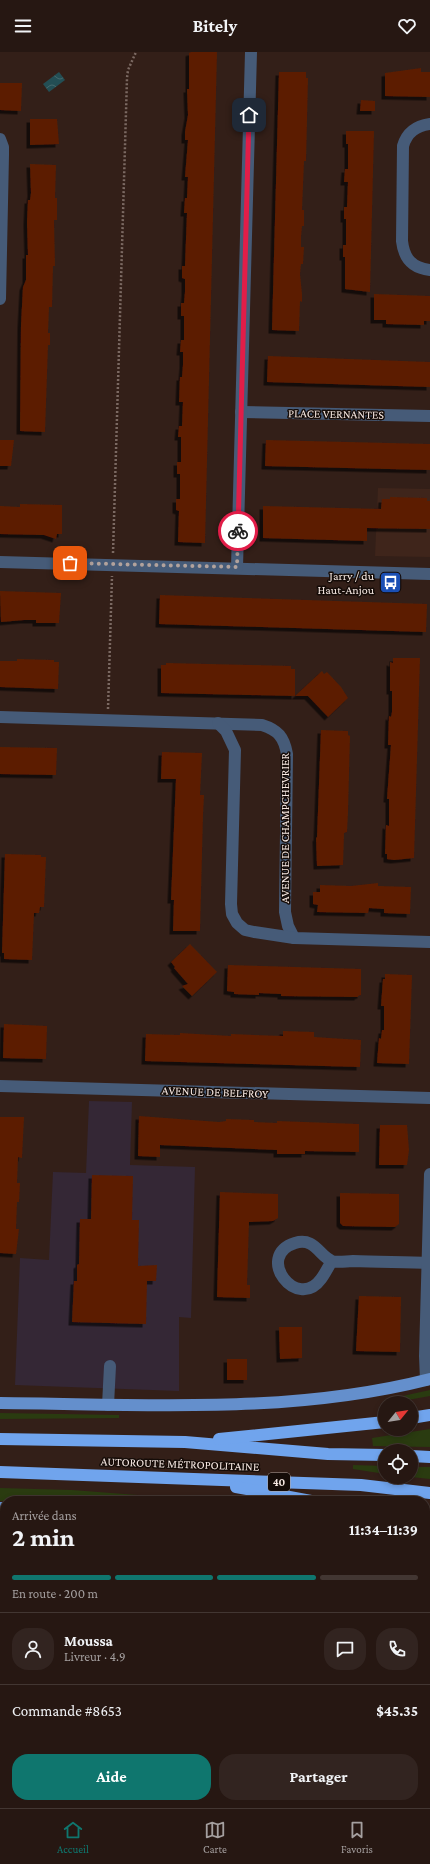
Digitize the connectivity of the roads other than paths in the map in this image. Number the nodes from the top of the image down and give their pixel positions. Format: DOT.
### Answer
graph roads {
  1 [pos="251,52"];
  2 [pos="430,124"];
  3 [pos="0,139"];
  4 [pos="430,270"];
  5 [pos="0,299"];
  6 [pos="242,412"];
  7 [pos="430,416"];
  8 [pos="0,562"];
  9 [pos="237,567"];
  10 [pos="430,574"];
  11 [pos="0,717"];
  12 [pos="218,723"];
  13 [pos="294,938"];
  14 [pos="430,942"];
  15 [pos="0,1086"];
  16 [pos="430,1098"];
  17 [pos="430,1174"];
  18 [pos="332,1261"];
  19 [pos="429,1263"];
  20 [pos="110,1366"];
  21 [pos="428,1379"];
  22 [pos="0,1402"];
  23 [pos="108,1405"];
  24 [pos="430,1415"];
  25 [pos="418,1417"];
  26 [pos="378,1423"];
  27 [pos="0,1438"];
  28 [pos="186,1442"];
  29 [pos="378,1455"];
  30 [pos="418,1456"];
  31 [pos="430,1457"];
  32 [pos="0,1472"];
  33 [pos="198,1480"];
  34 [pos="430,1493"];
  35 [pos="284,1496"];
  1 -- 6 [label="street"];
  2 -- 4 [label="street"];
  3 -- 5 [label="street"];
  6 -- 7 [label="street, PLACE VERNANTES"];
  6 -- 9 [label="street"];
  8 -- 9 [label="street"];
  9 -- 10 [label="street"];
  11 -- 12 [label="street, AVENUE DE CHAMPCHEVRIER"];
  12 -- 13 [label="street"];
  12 -- 13 [label="street, AVENUE DE CHAMPCHEVRIER"];
  13 -- 14 [label="street"];
  15 -- 16 [label="street, AVENUE DE BELFROY"];
  17 -- 19 [label="street"];
  18 -- 18 [label="street"];
  18 -- 19 [label="street"];
  19 -- 21 [label="street"];
  20 -- 23 [label="street"];
  21 -- 23 [label="main road"];
  22 -- 23 [label="main road"];
  24 -- 25 [label="highway"];
  26 -- 28 [label="highway, AUTOROUTE MÉTROPOLITAINE"];
  27 -- 28 [label="highway"];
  28 -- 29 [label="highway"];
  30 -- 31 [label="highway"];
  32 -- 33 [label="highway, AUTOROUTE MÉTROPOLITAINE / 40"];
  33 -- 34 [label="highway, AUTOROUTE MÉTROPOLITAINE / 40"];
  33 -- 35 [label="highway"];
}
